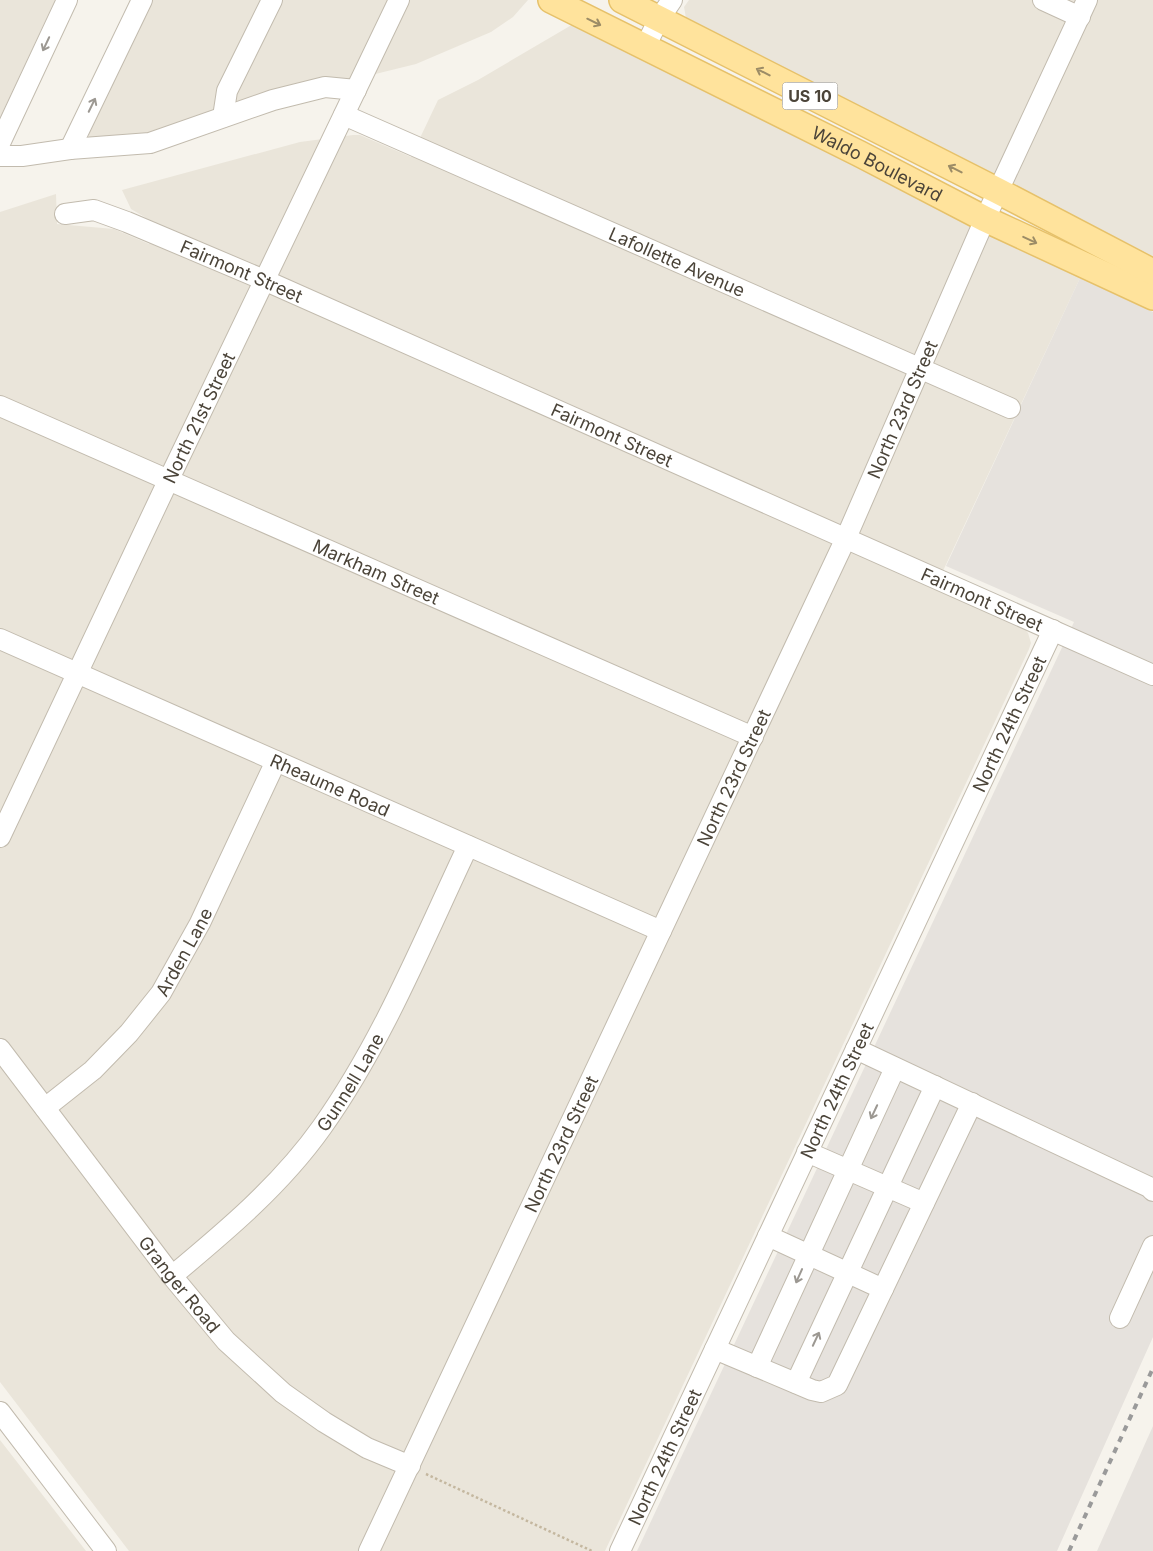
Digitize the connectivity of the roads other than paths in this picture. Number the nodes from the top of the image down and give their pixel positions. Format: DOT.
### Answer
graph roads {
  1 [pos="67,0"];
  2 [pos="142,0"];
  3 [pos="272,0"];
  4 [pos="399,0"];
  5 [pos="551,0"];
  6 [pos="622,0"];
  7 [pos="1043,0"];
  8 [pos="1084,8"];
  9 [pos="665,10"];
  10 [pos="645,47"];
  11 [pos="356,90"];
  12 [pos="344,115"];
  13 [pos="223,117"];
  14 [pos="0,143"];
  15 [pos="70,149"];
  16 [pos="0,156"];
  17 [pos="998,191"];
  18 [pos="65,214"];
  19 [pos="985,219"];
  20 [pos="1153,272"];
  21 [pos="264,280"];
  22 [pos="1153,297"];
  23 [pos="921,369"];
  24 [pos="0,406"];
  25 [pos="1010,408"];
  26 [pos="169,479"];
  27 [pos="846,538"];
  28 [pos="1052,630"];
  29 [pos="0,639"];
  30 [pos="78,674"];
  31 [pos="1153,675"];
  32 [pos="752,737"];
  33 [pos="276,761"];
  34 [pos="0,836"];
  35 [pos="468,846"];
  36 [pos="661,931"];
  37 [pos="0,1049"];
  38 [pos="856,1049"];
  39 [pos="895,1068"];
  40 [pos="935,1086"];
  41 [pos="972,1103"];
  42 [pos="45,1108"];
  43 [pos="808,1152"];
  44 [pos="848,1169"];
  45 [pos="887,1187"];
  46 [pos="1153,1190"];
  47 [pos="924,1203"];
  48 [pos="768,1236"];
  49 [pos="1153,1246"];
  50 [pos="808,1255"];
  51 [pos="846,1273"];
  52 [pos="172,1276"];
  53 [pos="883,1289"];
  54 [pos="1120,1318"];
  55 [pos="715,1349"];
  56 [pos="757,1367"];
  57 [pos="796,1383"];
  58 [pos="0,1412"];
  59 [pos="418,1470"];
  60 [pos="106,1551"];
  61 [pos="369,1551"];
  62 [pos="620,1551"];
  1 -- 14 [label="street, one-way"];
  15 -- 2 [label="street, one-way"];
  3 -- 13 [label="street"];
  4 -- 11 [label="street, North 21st Street"];
  5 -- 10 [label="main road, Waldo Boulevard / US 10, one-way"];
  6 -- 9 [label="main road, Waldo Boulevard / US 10"];
  7 -- 8 [label="street"];
  8 -- 17 [label="street, North 23rd Street"];
  9 -- 10 [label="street"];
  17 -- 9 [label="main road, Waldo Boulevard / US 10, one-way"];
  10 -- 19 [label="main road, Waldo Boulevard / US 10"];
  11 -- 12 [label="street, North 21st Street"];
  11 -- 13 [label="street"];
  12 -- 21 [label="street, North 21st Street"];
  12 -- 23 [label="street, Lafollette Avenue"];
  13 -- 15 [label="street"];
  15 -- 16 [label="street"];
  17 -- 19 [label="street, North 23rd Street"];
  17 -- 20 [label="main road, Waldo Boulevard / US 10"];
  18 -- 21 [label="street, Fairmont Street"];
  19 -- 22 [label="main road, Waldo Boulevard / US 10, one-way"];
  19 -- 23 [label="street, North 23rd Street"];
  21 -- 26 [label="street, North 21st Street"];
  21 -- 27 [label="street, Fairmont Street"];
  23 -- 25 [label="street, Lafollette Avenue"];
  23 -- 27 [label="street, North 23rd Street"];
  24 -- 26 [label="street, Markham Street"];
  26 -- 30 [label="street, North 21st Street"];
  26 -- 32 [label="street, Markham Street"];
  27 -- 28 [label="street, Fairmont Street"];
  27 -- 32 [label="street, North 23rd Street"];
  28 -- 31 [label="street, Fairmont Street"];
  28 -- 38 [label="street, North 24th Street"];
  29 -- 30 [label="street, Rheaume Road"];
  30 -- 33 [label="street, Rheaume Road"];
  30 -- 34 [label="street, North 21st Street"];
  32 -- 36 [label="street, North 23rd Street"];
  33 -- 35 [label="street, Rheaume Road"];
  33 -- 42 [label="street, Arden Lane"];
  35 -- 36 [label="street, Rheaume Road"];
  35 -- 52 [label="street, Gunnell Lane"];
  36 -- 59 [label="street, North 23rd Street"];
  37 -- 42 [label="street, Granger Road"];
  38 -- 39 [label="street"];
  38 -- 43 [label="street, North 24th Street"];
  39 -- 40 [label="street"];
  39 -- 44 [label="street, one-way"];
  40 -- 41 [label="street"];
  40 -- 45 [label="street"];
  41 -- 46 [label="street"];
  41 -- 47 [label="street"];
  42 -- 52 [label="street, Granger Road"];
  43 -- 44 [label="street"];
  43 -- 48 [label="street, North 24th Street"];
  44 -- 45 [label="street"];
  44 -- 50 [label="street"];
  45 -- 47 [label="street"];
  45 -- 51 [label="street"];
  47 -- 53 [label="street"];
  48 -- 50 [label="street"];
  48 -- 55 [label="street, North 24th Street"];
  49 -- 54 [label="street"];
  50 -- 51 [label="street"];
  50 -- 56 [label="street, one-way"];
  51 -- 53 [label="street"];
  57 -- 51 [label="street, one-way"];
  52 -- 59 [label="street, Granger Road"];
  53 -- 57 [label="street"];
  55 -- 56 [label="street"];
  55 -- 62 [label="street, North 24th Street"];
  56 -- 57 [label="street"];
  58 -- 60 [label="street"];
  59 -- 61 [label="street, North 23rd Street"];
}
